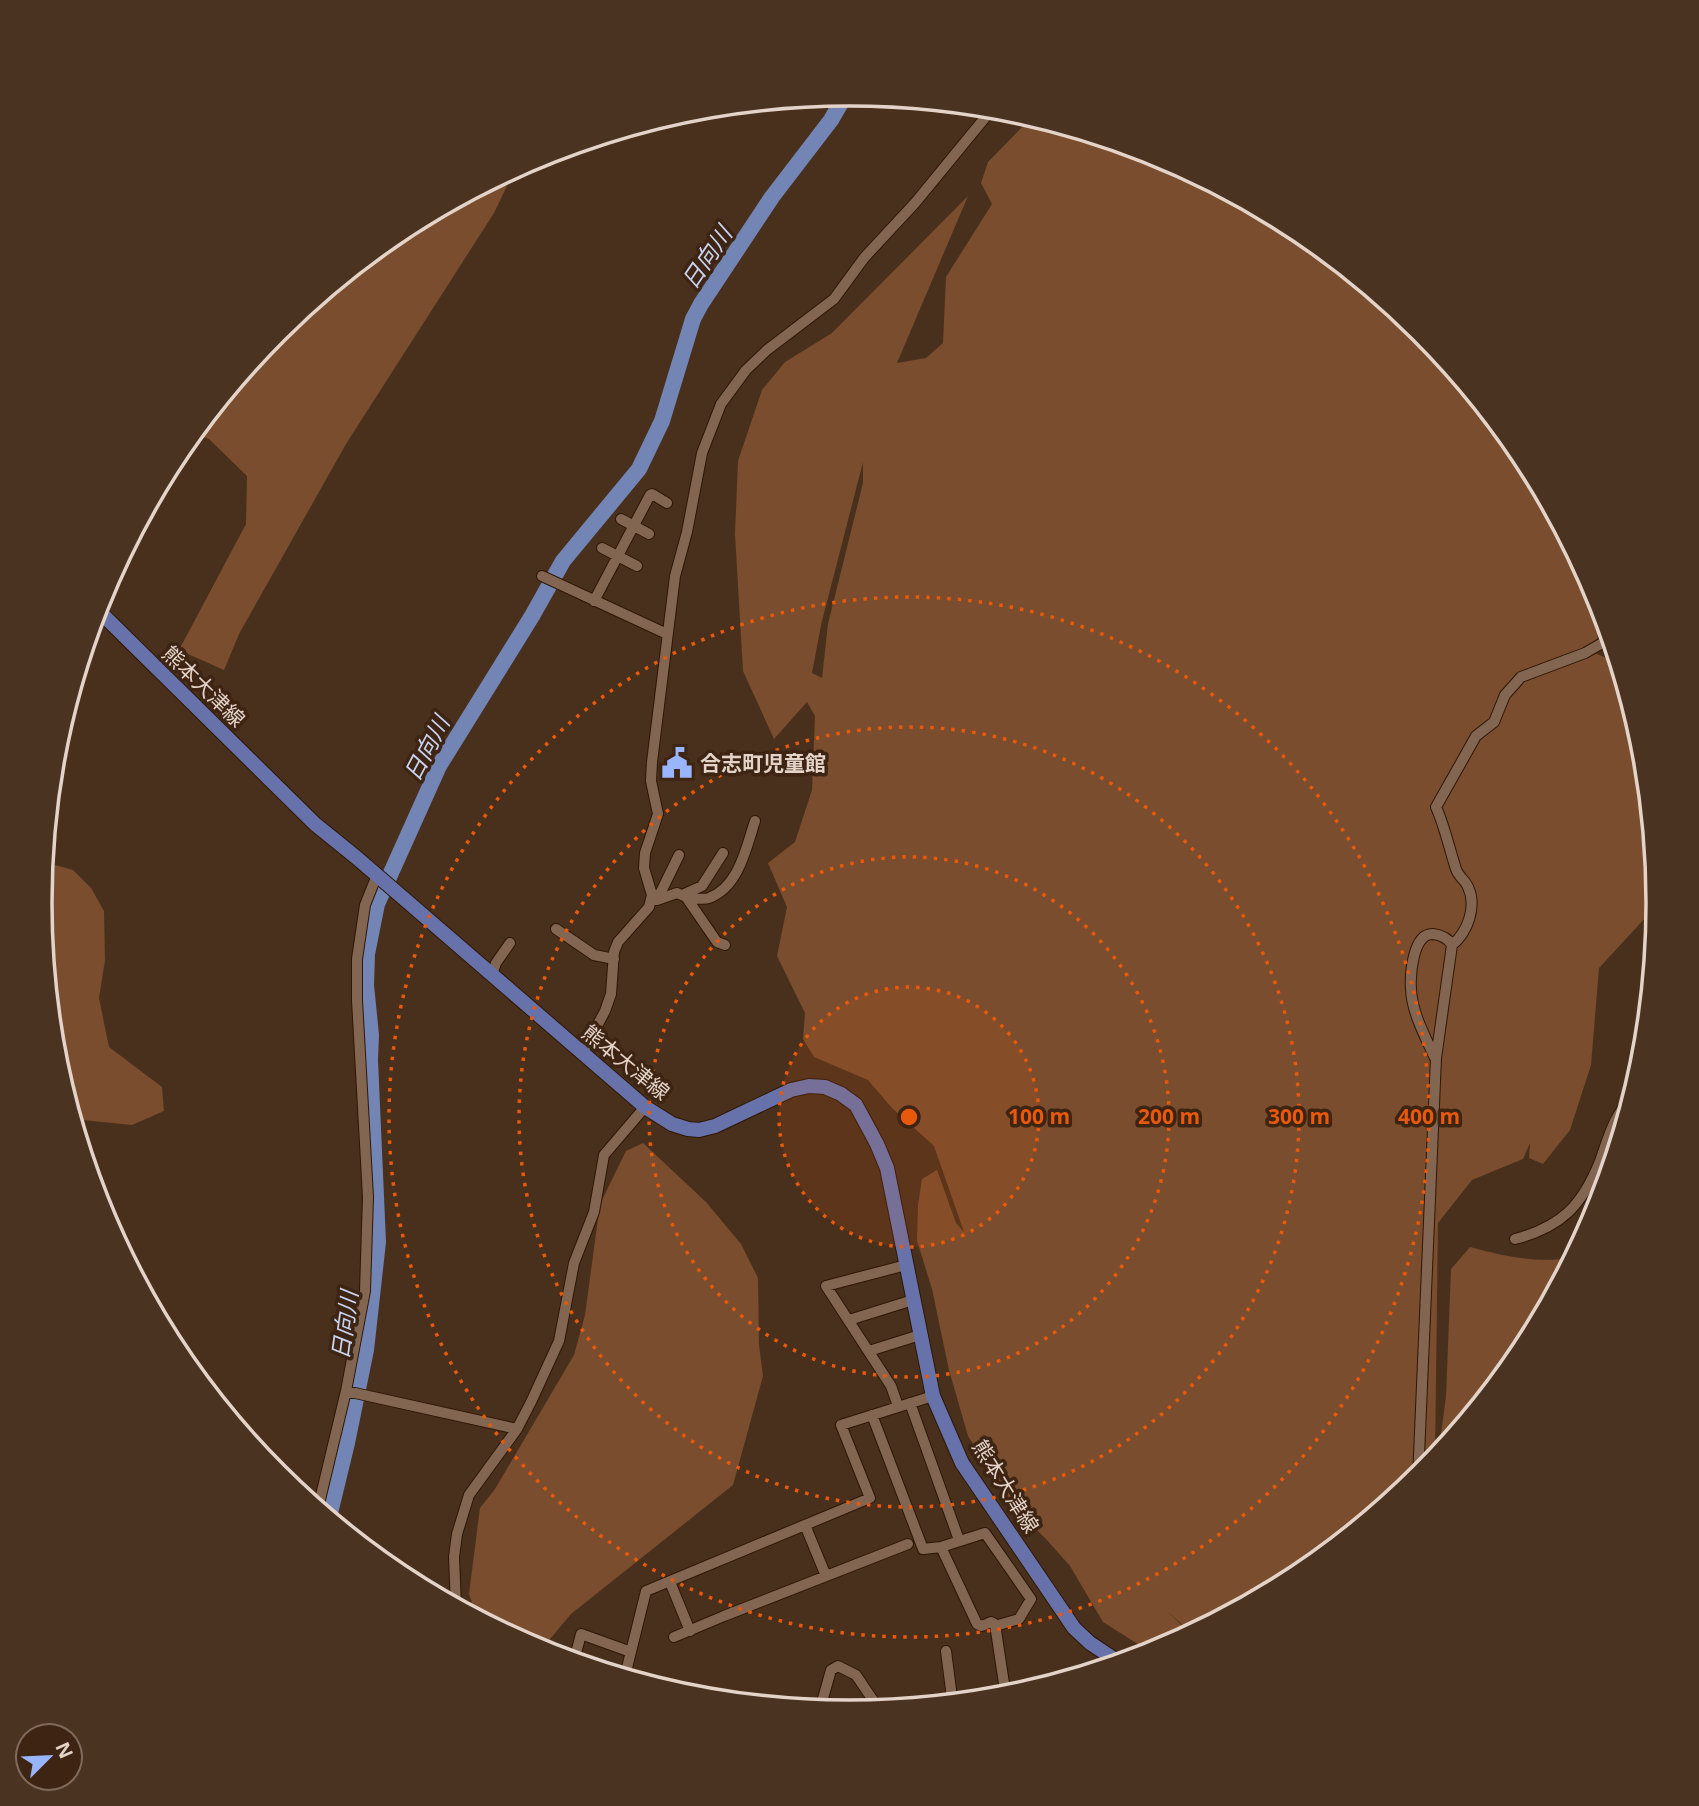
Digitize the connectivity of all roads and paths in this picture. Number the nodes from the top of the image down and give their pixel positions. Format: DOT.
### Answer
graph roads {
  1 [pos="985,118"];
  2 [pos="667,503"];
  3 [pos="621,519"];
  4 [pos="635,526"];
  5 [pos="649,534"];
  6 [pos="602,548"];
  7 [pos="618,556"];
  8 [pos="637,566"];
  9 [pos="542,576"];
  10 [pos="594,601"];
  11 [pos="106,618"];
  12 [pos="667,634"];
  13 [pos="1602,643"];
  14 [pos="755,821"];
  15 [pos="723,853"];
  16 [pos="679,855"];
  17 [pos="379,877"];
  18 [pos="684,896"];
  19 [pos="654,900"];
  20 [pos="556,929"];
  21 [pos="510,943"];
  22 [pos="725,945"];
  23 [pos="1452,945"];
  24 [pos="614,959"];
  25 [pos="492,975"];
  26 [pos="582,1054"];
  27 [pos="1436,1060"];
  28 [pos="645,1107"];
  29 [pos="1615,1121"];
  30 [pos="1515,1239"];
  31 [pos="906,1265"];
  32 [pos="913,1300"];
  33 [pos="849,1321"];
  34 [pos="920,1335"];
  35 [pos="869,1351"];
  36 [pos="346,1391"];
  37 [pos="933,1396"];
  38 [pos="904,1404"];
  39 [pos="872,1415"];
  40 [pos="517,1429"];
  41 [pos="1419,1461"];
  42 [pos="320,1499"];
  43 [pos="804,1525"];
  44 [pos="959,1540"];
  45 [pos="908,1544"];
  46 [pos="941,1546"];
  47 [pos="826,1576"];
  48 [pos="670,1582"];
  49 [pos="456,1595"];
  50 [pos="995,1626"];
  51 [pos="690,1631"];
  52 [pos="674,1637"];
  53 [pos="576,1651"];
  54 [pos="946,1651"];
  55 [pos="631,1652"];
  56 [pos="1110,1657"];
  57 [pos="627,1668"];
  58 [pos="1004,1685"];
  59 [pos="951,1693"];
  60 [pos="823,1699"];
  61 [pos="872,1699"];
  1 -- 12 [label="street"];
  2 -- 4 [label="street"];
  3 -- 4 [label="street"];
  4 -- 5 [label="street"];
  4 -- 7 [label="street"];
  6 -- 7 [label="street"];
  7 -- 8 [label="street"];
  7 -- 10 [label="street"];
  9 -- 10 [label="street"];
  10 -- 12 [label="street"];
  11 -- 17 [label="main road, 熊本大津線"];
  12 -- 19 [label="street"];
  13 -- 23 [label="street"];
  14 -- 18 [label="street"];
  15 -- 18 [label="street"];
  16 -- 19 [label="street"];
  17 -- 25 [label="main road, 熊本大津線"];
  17 -- 36 [label="street"];
  18 -- 19 [label="street"];
  18 -- 22 [label="street"];
  19 -- 24 [label="street"];
  20 -- 24 [label="street"];
  21 -- 25 [label="street"];
  23 -- 27 [label="street"];
  23 -- 27 [label="street"];
  24 -- 26 [label="street"];
  25 -- 26 [label="main road, 熊本大津線"];
  26 -- 28 [label="main road, 熊本大津線"];
  27 -- 41 [label="street"];
  28 -- 31 [label="main road, 熊本大津線"];
  28 -- 40 [label="street"];
  29 -- 30 [label="street"];
  31 -- 32 [label="main road, 熊本大津線"];
  31 -- 33 [label="street"];
  32 -- 33 [label="street"];
  32 -- 34 [label="main road, 熊本大津線"];
  33 -- 35 [label="street"];
  34 -- 35 [label="street"];
  34 -- 37 [label="main road, 熊本大津線"];
  35 -- 38 [label="street"];
  36 -- 40 [label="street"];
  36 -- 42 [label="street"];
  37 -- 38 [label="street"];
  37 -- 56 [label="main road, 熊本大津線"];
  38 -- 39 [label="street"];
  38 -- 44 [label="street"];
  39 -- 43 [label="street"];
  39 -- 46 [label="street"];
  40 -- 49 [label="street"];
  43 -- 47 [label="street"];
  43 -- 48 [label="street"];
  44 -- 46 [label="street"];
  44 -- 50 [label="street"];
  45 -- 47 [label="street"];
  46 -- 50 [label="street"];
  47 -- 51 [label="street"];
  48 -- 51 [label="street"];
  48 -- 55 [label="street"];
  50 -- 58 [label="street"];
  51 -- 52 [label="street"];
  53 -- 55 [label="street"];
  54 -- 59 [label="street"];
  55 -- 57 [label="street"];
  60 -- 61 [label="street"];
}
